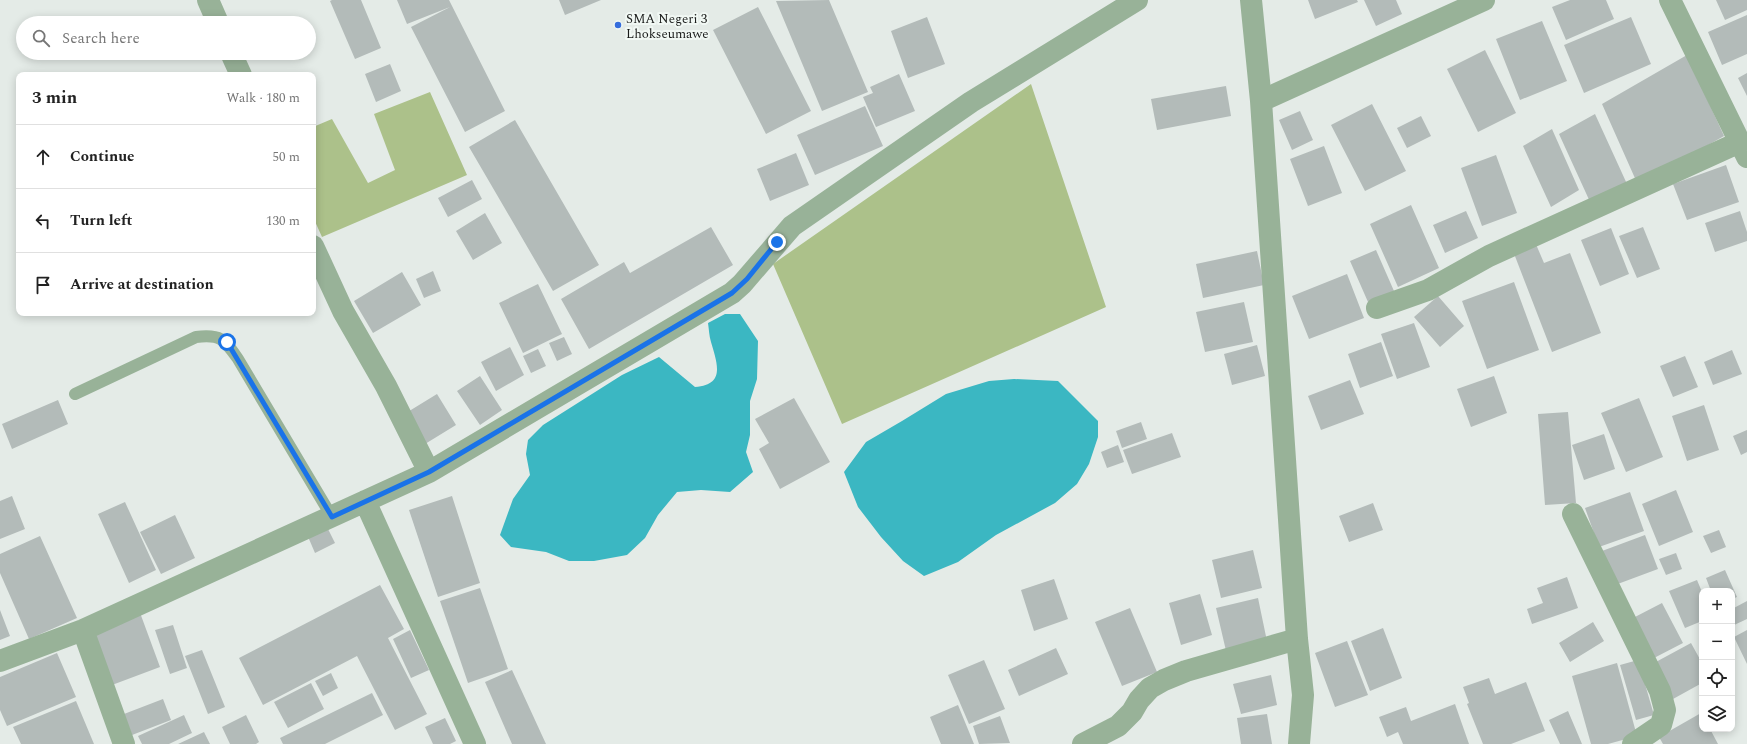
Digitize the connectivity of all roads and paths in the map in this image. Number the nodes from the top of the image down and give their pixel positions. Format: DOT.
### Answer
graph roads {
  1 [pos="208,0"];
  2 [pos="1137,0"];
  3 [pos="1251,0"];
  4 [pos="1484,0"];
  5 [pos="1670,0"];
  6 [pos="215,16"];
  7 [pos="234,60"];
  8 [pos="239,72"];
  9 [pos="1261,101"];
  10 [pos="1743,149"];
  11 [pos="316,252"];
  12 [pos="1377,308"];
  13 [pos="74,394"];
  14 [pos="429,472"];
  15 [pos="365,501"];
  16 [pos="1573,514"];
  17 [pos="332,517"];
  18 [pos="83,630"];
  19 [pos="1297,639"];
  20 [pos="0,661"];
  21 [pos="124,744"];
  22 [pos="475,744"];
  23 [pos="1082,744"];
  24 [pos="1298,744"];
  25 [pos="1633,744"];
  1 -- 6 [label="street"];
  2 -- 14 [label="street"];
  3 -- 9 [label="street"];
  4 -- 9 [label="street"];
  5 -- 10 [label="street"];
  7 -- 8 [label="street"];
  9 -- 19 [label="street"];
  10 -- 12 [label="street"];
  11 -- 14 [label="street"];
  13 -- 17 [label="lane"];
  14 -- 15 [label="street"];
  15 -- 17 [label="street"];
  15 -- 22 [label="street"];
  16 -- 25 [label="street"];
  17 -- 18 [label="street"];
  18 -- 20 [label="street"];
  18 -- 21 [label="street"];
  19 -- 23 [label="street"];
  19 -- 24 [label="street"];
}
